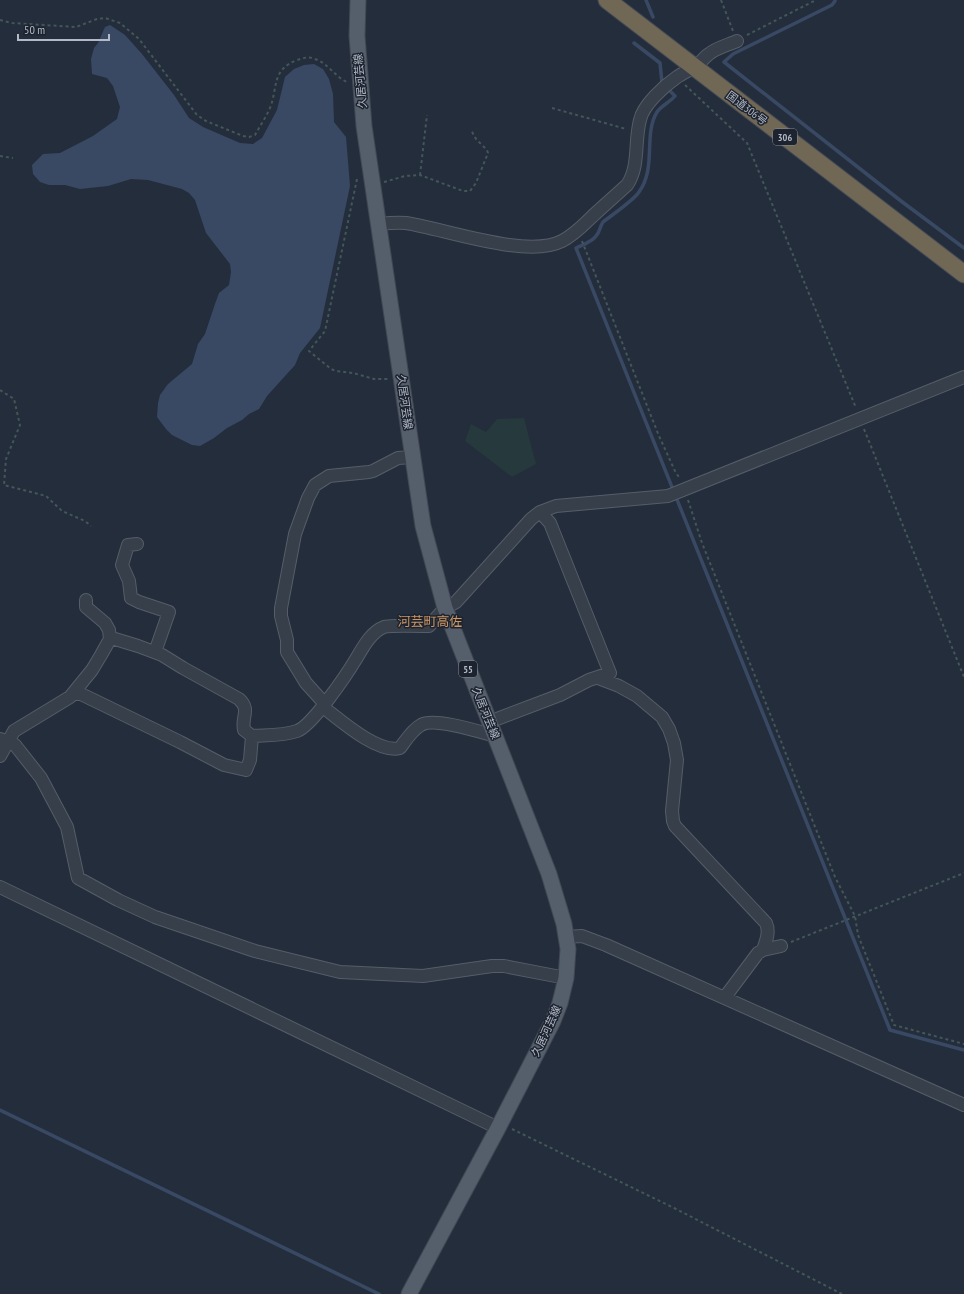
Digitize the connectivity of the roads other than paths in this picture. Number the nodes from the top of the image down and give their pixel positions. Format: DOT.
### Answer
graph roads {
  1 [pos="358,0"];
  2 [pos="607,0"];
  3 [pos="737,41"];
  4 [pos="694,68"];
  5 [pos="379,224"];
  6 [pos="964,274"];
  7 [pos="964,377"];
  8 [pos="413,457"];
  9 [pos="540,512"];
  10 [pos="137,544"];
  11 [pos="86,600"];
  12 [pos="444,608"];
  13 [pos="110,639"];
  14 [pos="156,652"];
  15 [pos="598,678"];
  16 [pos="73,694"];
  17 [pos="324,706"];
  18 [pos="489,722"];
  19 [pos="252,736"];
  20 [pos="495,736"];
  21 [pos="4,740"];
  22 [pos="0,756"];
  23 [pos="0,887"];
  24 [pos="566,937"];
  25 [pos="781,946"];
  26 [pos="763,950"];
  27 [pos="566,978"];
  28 [pos="725,997"];
  29 [pos="964,1105"];
  30 [pos="499,1126"];
  31 [pos="409,1294"];
  1 -- 5 [label="main road, 久居河芸線 / 55"];
  2 -- 4 [label="highway, 国道306号 / 306"];
  3 -- 4 [label="street"];
  4 -- 5 [label="street"];
  4 -- 6 [label="highway, 国道306号 / 306"];
  5 -- 8 [label="main road, 久居河芸線 / 55"];
  7 -- 9 [label="street"];
  8 -- 12 [label="main road, 久居河芸線 / 55"];
  8 -- 17 [label="street"];
  9 -- 12 [label="street"];
  9 -- 15 [label="street"];
  10 -- 14 [label="street"];
  11 -- 13 [label="street"];
  12 -- 17 [label="street"];
  12 -- 18 [label="main road, 久居河芸線 / 55"];
  13 -- 14 [label="street"];
  13 -- 16 [label="street"];
  14 -- 19 [label="street"];
  15 -- 18 [label="street"];
  15 -- 26 [label="street"];
  16 -- 19 [label="street"];
  16 -- 21 [label="street"];
  17 -- 19 [label="street"];
  17 -- 20 [label="street"];
  18 -- 20 [label="main road, 久居河芸線 / 55"];
  20 -- 24 [label="main road, 久居河芸線 / 55"];
  21 -- 22 [label="street"];
  21 -- 27 [label="street"];
  23 -- 30 [label="street"];
  24 -- 27 [label="main road, 久居河芸線 / 55"];
  24 -- 28 [label="street"];
  25 -- 26 [label="street"];
  26 -- 28 [label="street"];
  27 -- 30 [label="main road, 久居河芸線 / 55"];
  28 -- 29 [label="street"];
  30 -- 31 [label="main road, 久居河芸線 / 55"];
}
